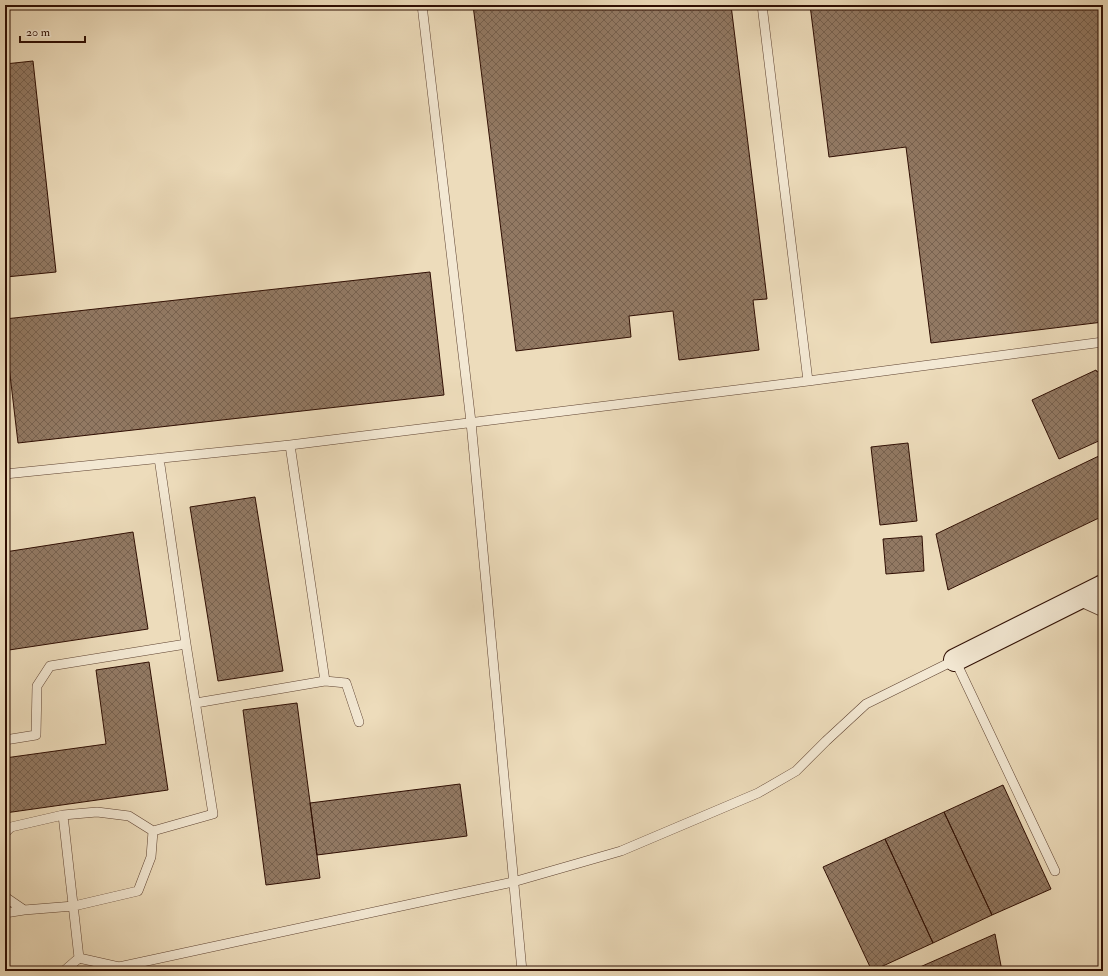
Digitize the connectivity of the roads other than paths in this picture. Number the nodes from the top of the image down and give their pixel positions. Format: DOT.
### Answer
graph roads {
  1 [pos="422,5"];
  2 [pos="762,5"];
  3 [pos="1103,342"];
  4 [pos="808,381"];
  5 [pos="471,422"];
  6 [pos="290,445"];
  7 [pos="159,458"];
  8 [pos="5,474"];
  9 [pos="1103,586"];
  10 [pos="1081,597"];
  11 [pos="1103,607"];
  12 [pos="186,644"];
  13 [pos="956,660"];
  14 [pos="325,681"];
  15 [pos="196,703"];
  16 [pos="359,722"];
  17 [pos="5,740"];
  18 [pos="63,815"];
  19 [pos="153,831"];
  20 [pos="5,833"];
  21 [pos="1055,871"];
  22 [pos="513,882"];
  23 [pos="5,897"];
  24 [pos="74,906"];
  25 [pos="24,910"];
  26 [pos="5,913"];
  27 [pos="79,958"];
  28 [pos="64,971"];
  29 [pos="522,971"];
  1 -- 5 [label="lane"];
  2 -- 4 [label="lane"];
  3 -- 4 [label="lane"];
  4 -- 5 [label="lane"];
  5 -- 6 [label="lane"];
  5 -- 22 [label="lane"];
  6 -- 7 [label="lane"];
  6 -- 14 [label="lane"];
  7 -- 8 [label="lane"];
  7 -- 12 [label="lane"];
  9 -- 10 [label="street"];
  10 -- 11 [label="street"];
  10 -- 13 [label="street"];
  12 -- 15 [label="lane"];
  12 -- 17 [label="lane"];
  13 -- 21 [label="lane"];
  13 -- 22 [label="lane"];
  14 -- 15 [label="lane"];
  14 -- 16 [label="lane"];
  15 -- 19 [label="lane"];
  18 -- 19 [label="lane"];
  18 -- 20 [label="lane"];
  18 -- 24 [label="lane"];
  19 -- 24 [label="lane"];
  22 -- 27 [label="lane"];
  22 -- 29 [label="lane"];
  23 -- 25 [label="lane"];
  24 -- 25 [label="lane"];
  24 -- 27 [label="lane"];
  25 -- 26 [label="lane"];
  27 -- 28 [label="lane"];
}
